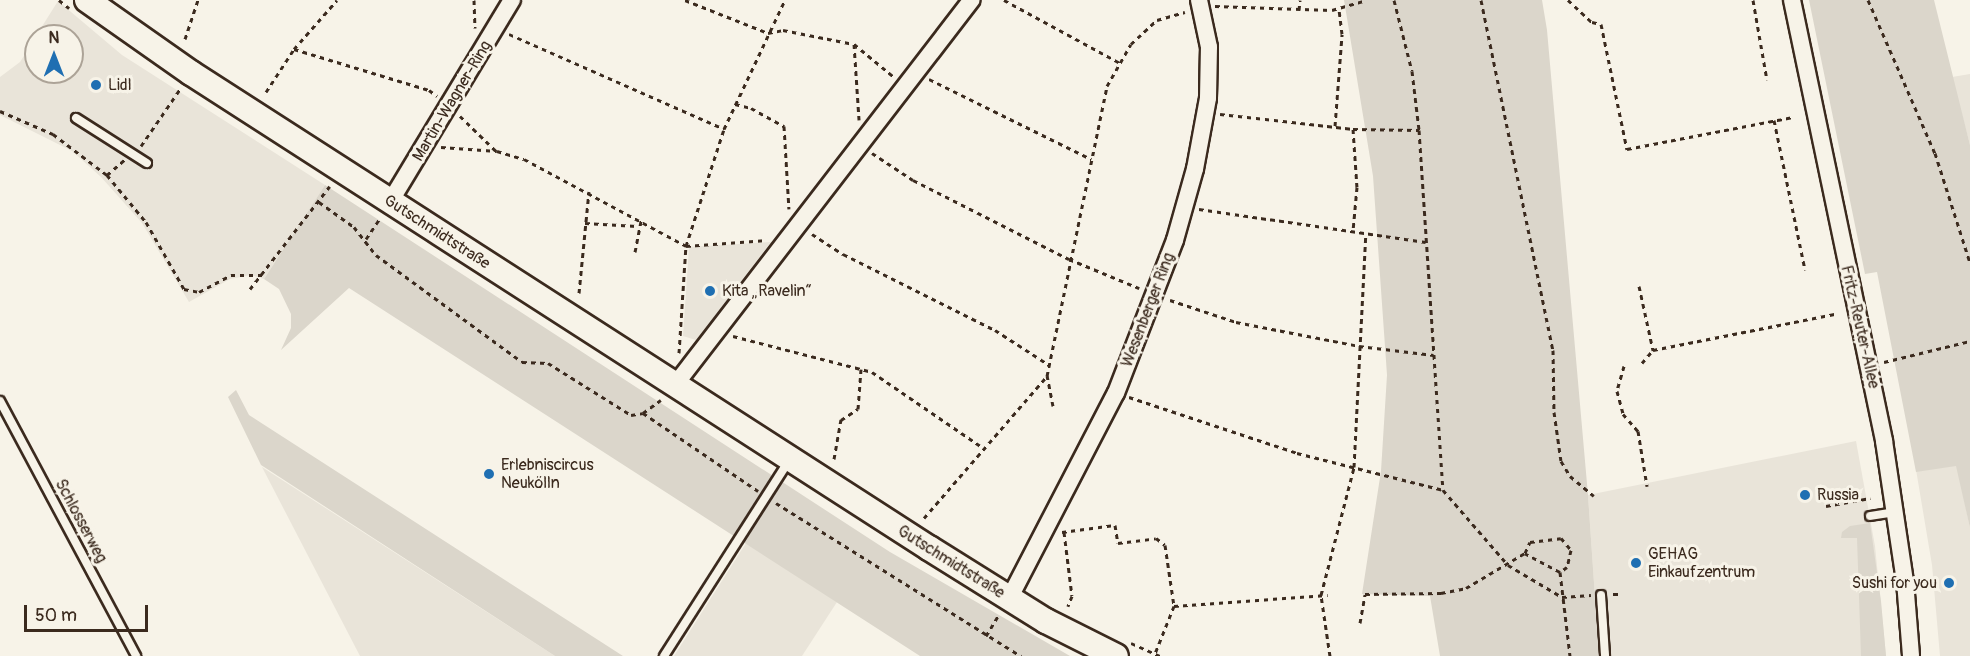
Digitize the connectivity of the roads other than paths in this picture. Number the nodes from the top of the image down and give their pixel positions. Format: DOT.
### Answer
graph roads {
  1 [pos="87,0"];
  2 [pos="512,0"];
  3 [pos="971,0"];
  4 [pos="1792,0"];
  5 [pos="1200,4"];
  6 [pos="76,118"];
  7 [pos="147,163"];
  8 [pos="390,202"];
  9 [pos="675,385"];
  10 [pos="0,401"];
  11 [pos="790,459"];
  12 [pos="1896,512"];
  13 [pos="1869,516"];
  14 [pos="1601,595"];
  15 [pos="1009,598"];
  16 [pos="136,656"];
  17 [pos="664,656"];
  18 [pos="1116,656"];
  19 [pos="1605,656"];
  20 [pos="1911,656"];
  1 -- 8 [label="street, Gutschmidtstraße"];
  2 -- 8 [label="street, Martin-Wagner-Ring"];
  3 -- 9 [label="street"];
  4 -- 12 [label="street, Fritz-Reuter-Allee"];
  5 -- 15 [label="street, Wesenberger Ring"];
  6 -- 7 [label="lane"];
  8 -- 9 [label="street, Gutschmidtstraße"];
  9 -- 11 [label="street, Gutschmidtstraße"];
  10 -- 16 [label="lane, Schlosserweg"];
  11 -- 15 [label="street, Gutschmidtstraße"];
  11 -- 17 [label="lane"];
  12 -- 13 [label="lane"];
  12 -- 20 [label="street, Fritz-Reuter-Allee"];
  14 -- 19 [label="lane"];
  15 -- 18 [label="street, Gutschmidtstraße"];
}
